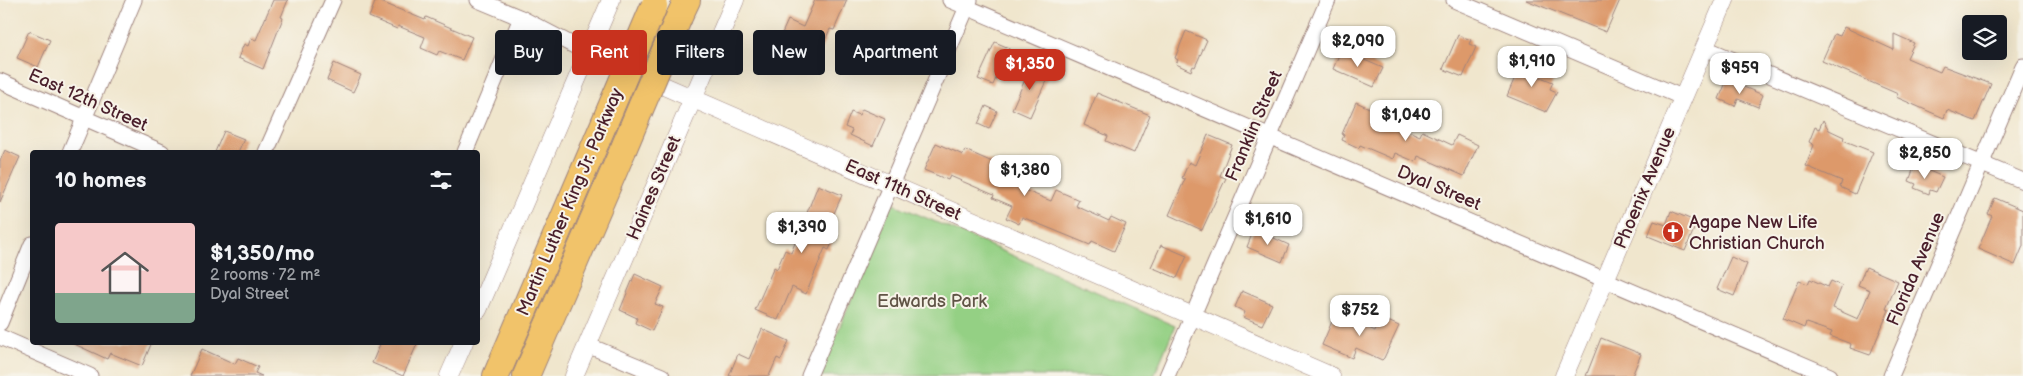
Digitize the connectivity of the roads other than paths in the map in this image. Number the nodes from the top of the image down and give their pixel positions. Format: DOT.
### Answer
graph roads {
  1 [pos="134,0"];
  2 [pos="333,0"];
  3 [pos="478,0"];
  4 [pos="611,0"];
  5 [pos="735,0"];
  6 [pos="950,0"];
  7 [pos="1328,0"];
  8 [pos="1454,0"];
  9 [pos="1725,0"];
  10 [pos="655,3"];
  11 [pos="969,4"];
  12 [pos="683,9"];
  13 [pos="521,18"];
  14 [pos="598,30"];
  15 [pos="572,45"];
  16 [pos="1705,48"];
  17 [pos="2023,66"];
  18 [pos="578,75"];
  19 [pos="639,75"];
  20 [pos="0,82"];
  21 [pos="692,98"];
  22 [pos="1684,98"];
  23 [pos="84,118"];
  24 [pos="1269,137"];
  25 [pos="71,150"];
  26 [pos="157,150"];
  27 [pos="267,150"];
  28 [pos="466,150"];
  29 [pos="1981,164"];
  30 [pos="2023,181"];
  31 [pos="890,185"];
  32 [pos="30,249"];
  33 [pos="1606,280"];
  34 [pos="480,300"];
  35 [pos="1193,316"];
  36 [pos="0,323"];
  37 [pos="0,337"];
  38 [pos="463,345"];
  39 [pos="587,345"];
  40 [pos="90,376"];
  41 [pos="449,376"];
  42 [pos="496,376"];
  43 [pos="526,376"];
  44 [pos="574,376"];
  45 [pos="662,376"];
  46 [pos="809,376"];
  47 [pos="1167,376"];
  48 [pos="1331,376"];
  49 [pos="1564,376"];
  50 [pos="1830,376"];
  51 [pos="1891,376"];
  1 -- 23 [label="street"];
  2 -- 27 [label="street"];
  3 -- 13 [label="street, East 11th Street"];
  4 -- 14 [label="street"];
  5 -- 21 [label="street, Haines Street"];
  6 -- 11 [label="street, Dyal Street"];
  7 -- 24 [label="street, Franklin Street"];
  8 -- 22 [label="street"];
  9 -- 16 [label="street, Phoenix Avenue"];
  10 -- 42 [label="highway, Martin Luther King Jr. Parkway, bridge"];
  11 -- 24 [label="street, Dyal Street"];
  11 -- 31 [label="street"];
  12 -- 43 [label="highway, Martin Luther King Jr. Parkway, bridge"];
  13 -- 15 [label="street, East 11th Street"];
  13 -- 28 [label="street"];
  16 -- 22 [label="street, Phoenix Avenue"];
  16 -- 29 [label="street"];
  17 -- 29 [label="street, Florida Avenue"];
  18 -- 34 [label="street"];
  19 -- 21 [label="street, East 11th Street"];
  20 -- 23 [label="street, East 12th Street"];
  21 -- 31 [label="street, East 11th Street"];
  21 -- 39 [label="street, Haines Street"];
  22 -- 33 [label="street, Phoenix Avenue"];
  23 -- 25 [label="street"];
  23 -- 26 [label="street, East 12th Street"];
  24 -- 33 [label="street, Dyal Street"];
  24 -- 35 [label="street, Franklin Street"];
  29 -- 30 [label="street"];
  29 -- 51 [label="street, Florida Avenue"];
  31 -- 35 [label="street, East 11th Street"];
  31 -- 46 [label="street"];
  32 -- 36 [label="street"];
  33 -- 49 [label="street, Phoenix Avenue"];
  33 -- 50 [label="street, Dyal Street"];
  35 -- 47 [label="street, Franklin Street"];
  35 -- 48 [label="street, East 11th Street"];
  37 -- 40 [label="street"];
  38 -- 41 [label="street"];
  39 -- 44 [label="street, Haines Street"];
  39 -- 45 [label="street"];
}
